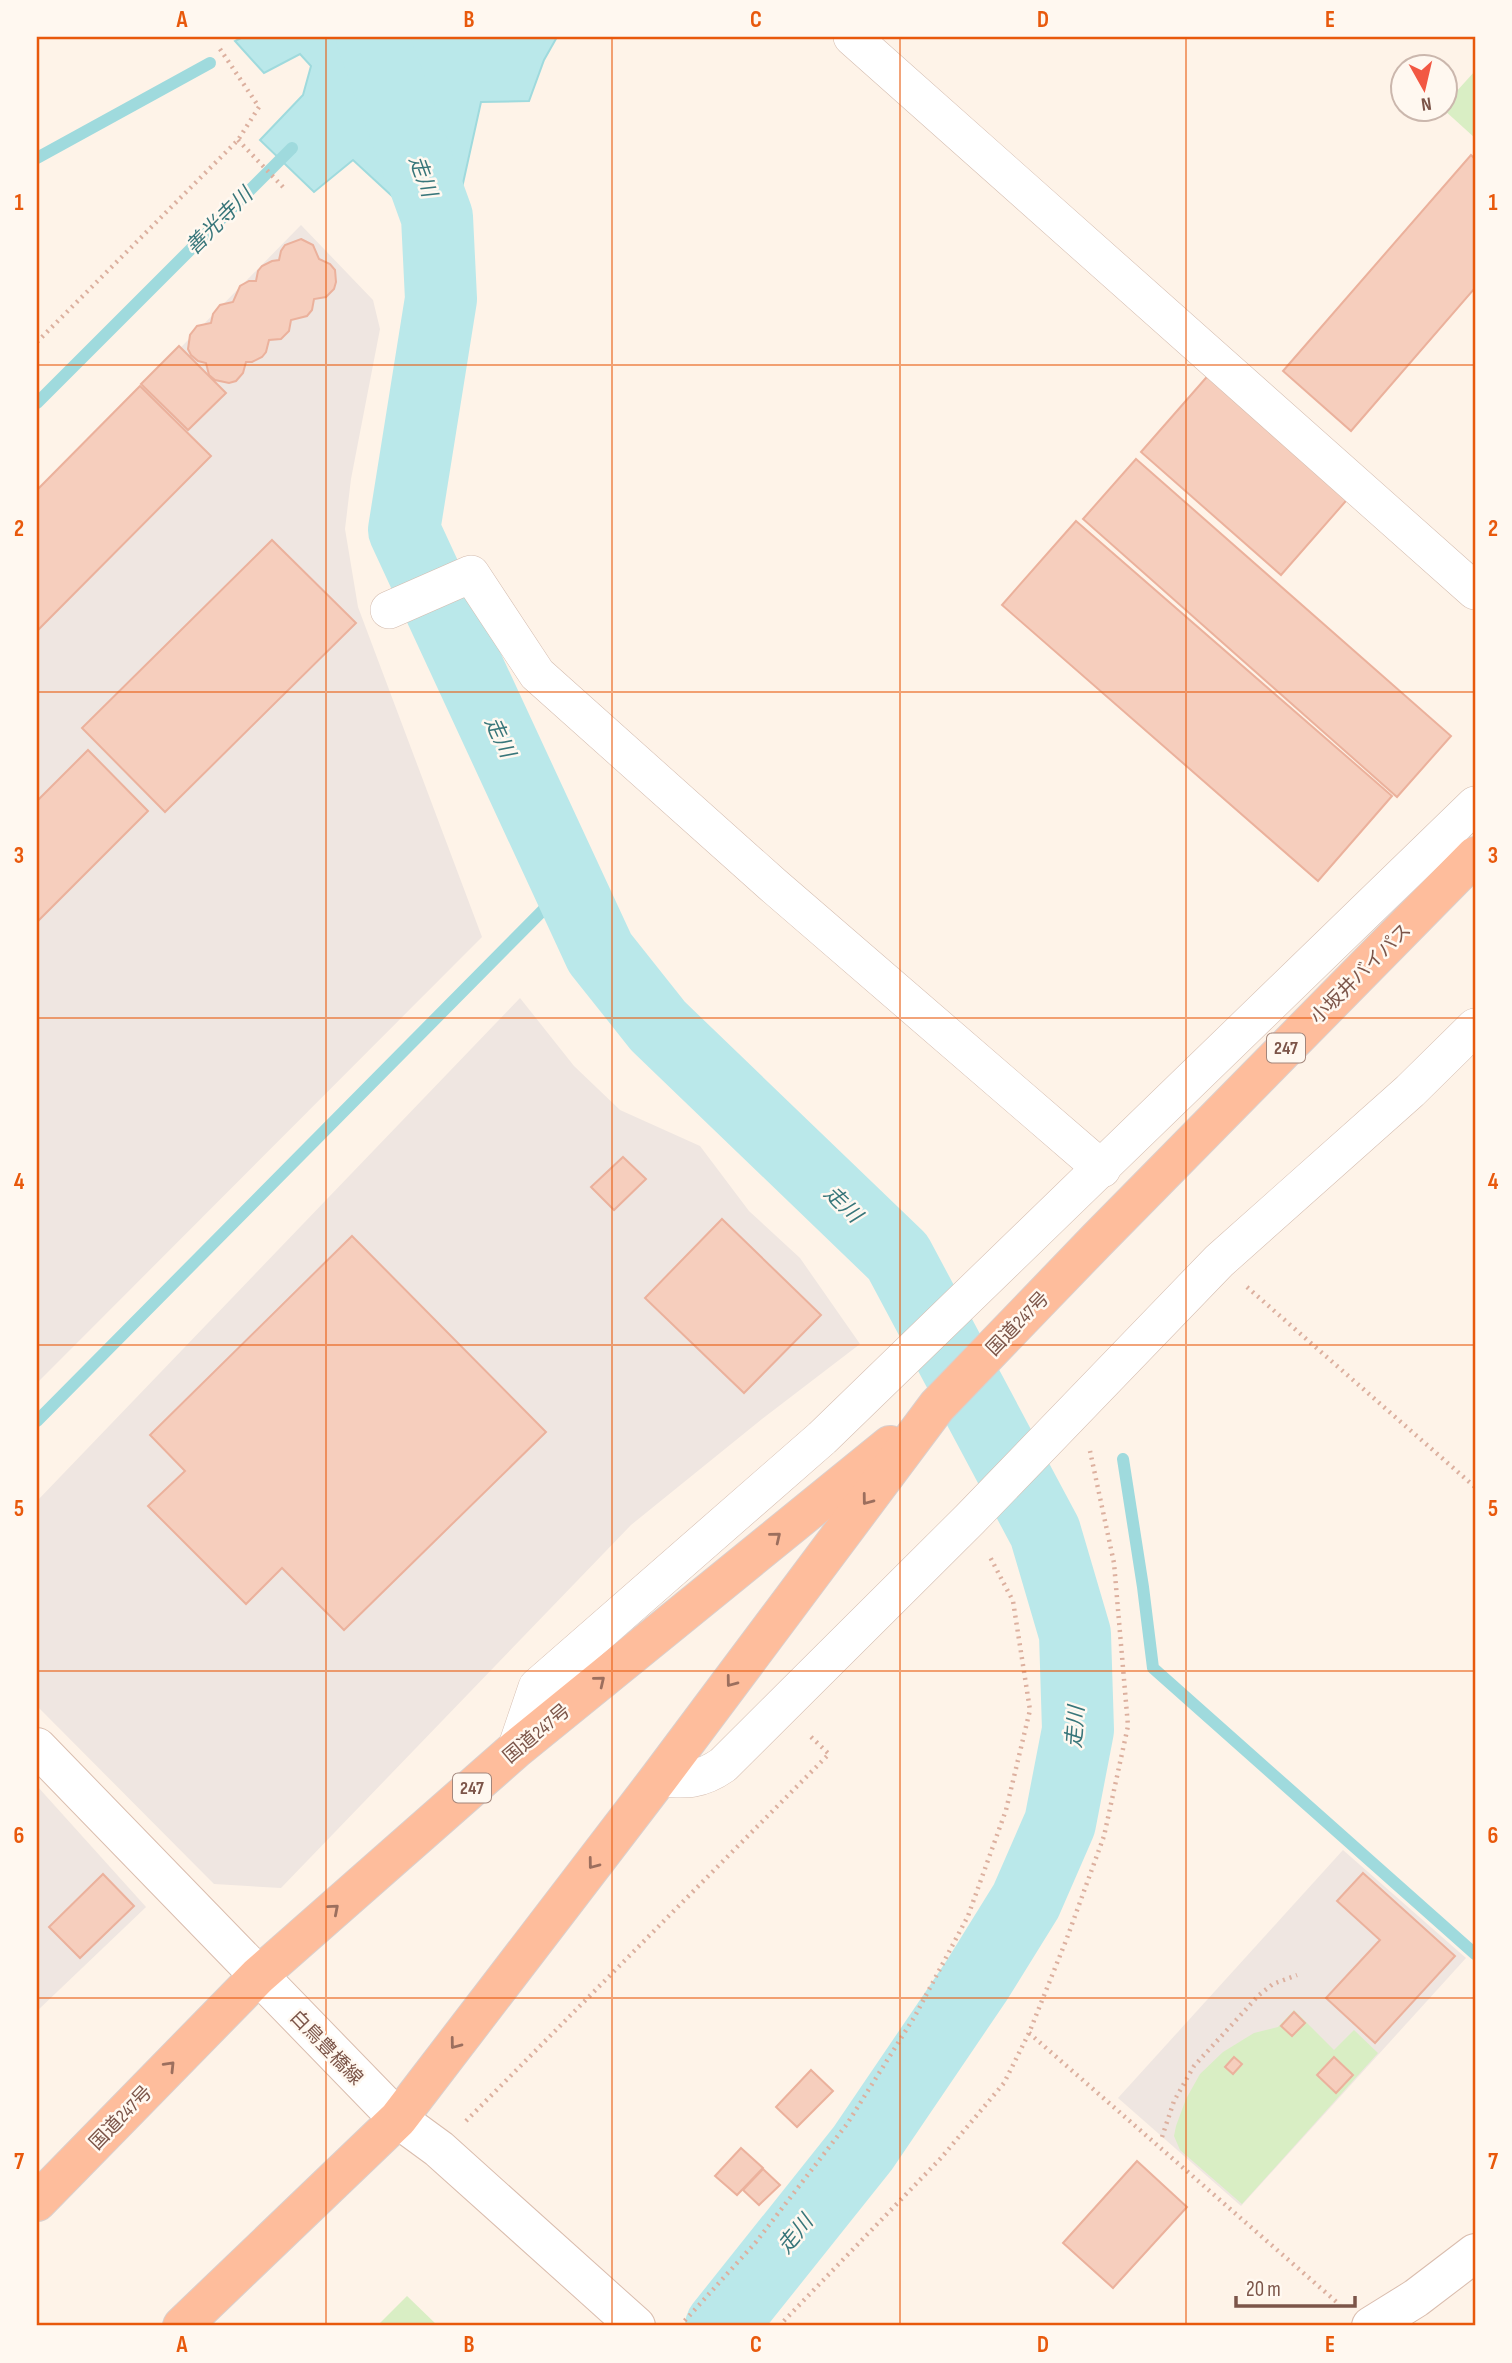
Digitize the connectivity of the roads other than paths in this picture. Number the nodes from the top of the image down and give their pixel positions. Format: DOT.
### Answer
graph roads {
  1 [pos="852,37"];
  2 [pos="1475,591"];
  3 [pos="389,610"];
  4 [pos="1475,805"];
  5 [pos="1475,856"];
  6 [pos="1475,1027"];
  7 [pos="1102,1169"];
  8 [pos="1097,1240"];
  9 [pos="937,1406"];
  10 [pos="37,1747"];
  11 [pos="516,1749"];
  12 [pos="659,1778"];
  13 [pos="258,1976"];
  14 [pos="398,2119"];
  15 [pos="37,2202"];
  16 [pos="1475,2253"];
  17 [pos="1357,2317"];
  18 [pos="182,2326"];
  19 [pos="636,2326"];
  1 -- 2 [label="street"];
  3 -- 7 [label="street"];
  4 -- 7 [label="street"];
  5 -- 8 [label="highway, 小坂井バイパス / 247"];
  6 -- 12 [label="street"];
  7 -- 11 [label="street"];
  8 -- 9 [label="highway, 国道247号 / 247"];
  11 -- 9 [label="highway, 国道247号 / 247, one-way"];
  9 -- 12 [label="highway, 国道247号 / 247, one-way"];
  10 -- 13 [label="main road, 白鳥豊橋線"];
  13 -- 11 [label="highway, 国道247号 / 247, one-way"];
  12 -- 14 [label="highway, 国道247号 / 247, one-way"];
  13 -- 14 [label="main road, 白鳥豊橋線"];
  15 -- 13 [label="highway, 国道247号 / 247, one-way"];
  14 -- 18 [label="highway, 国道247号 / 247"];
  14 -- 19 [label="main road, 白鳥豊橋線"];
  16 -- 17 [label="main road"];
}
